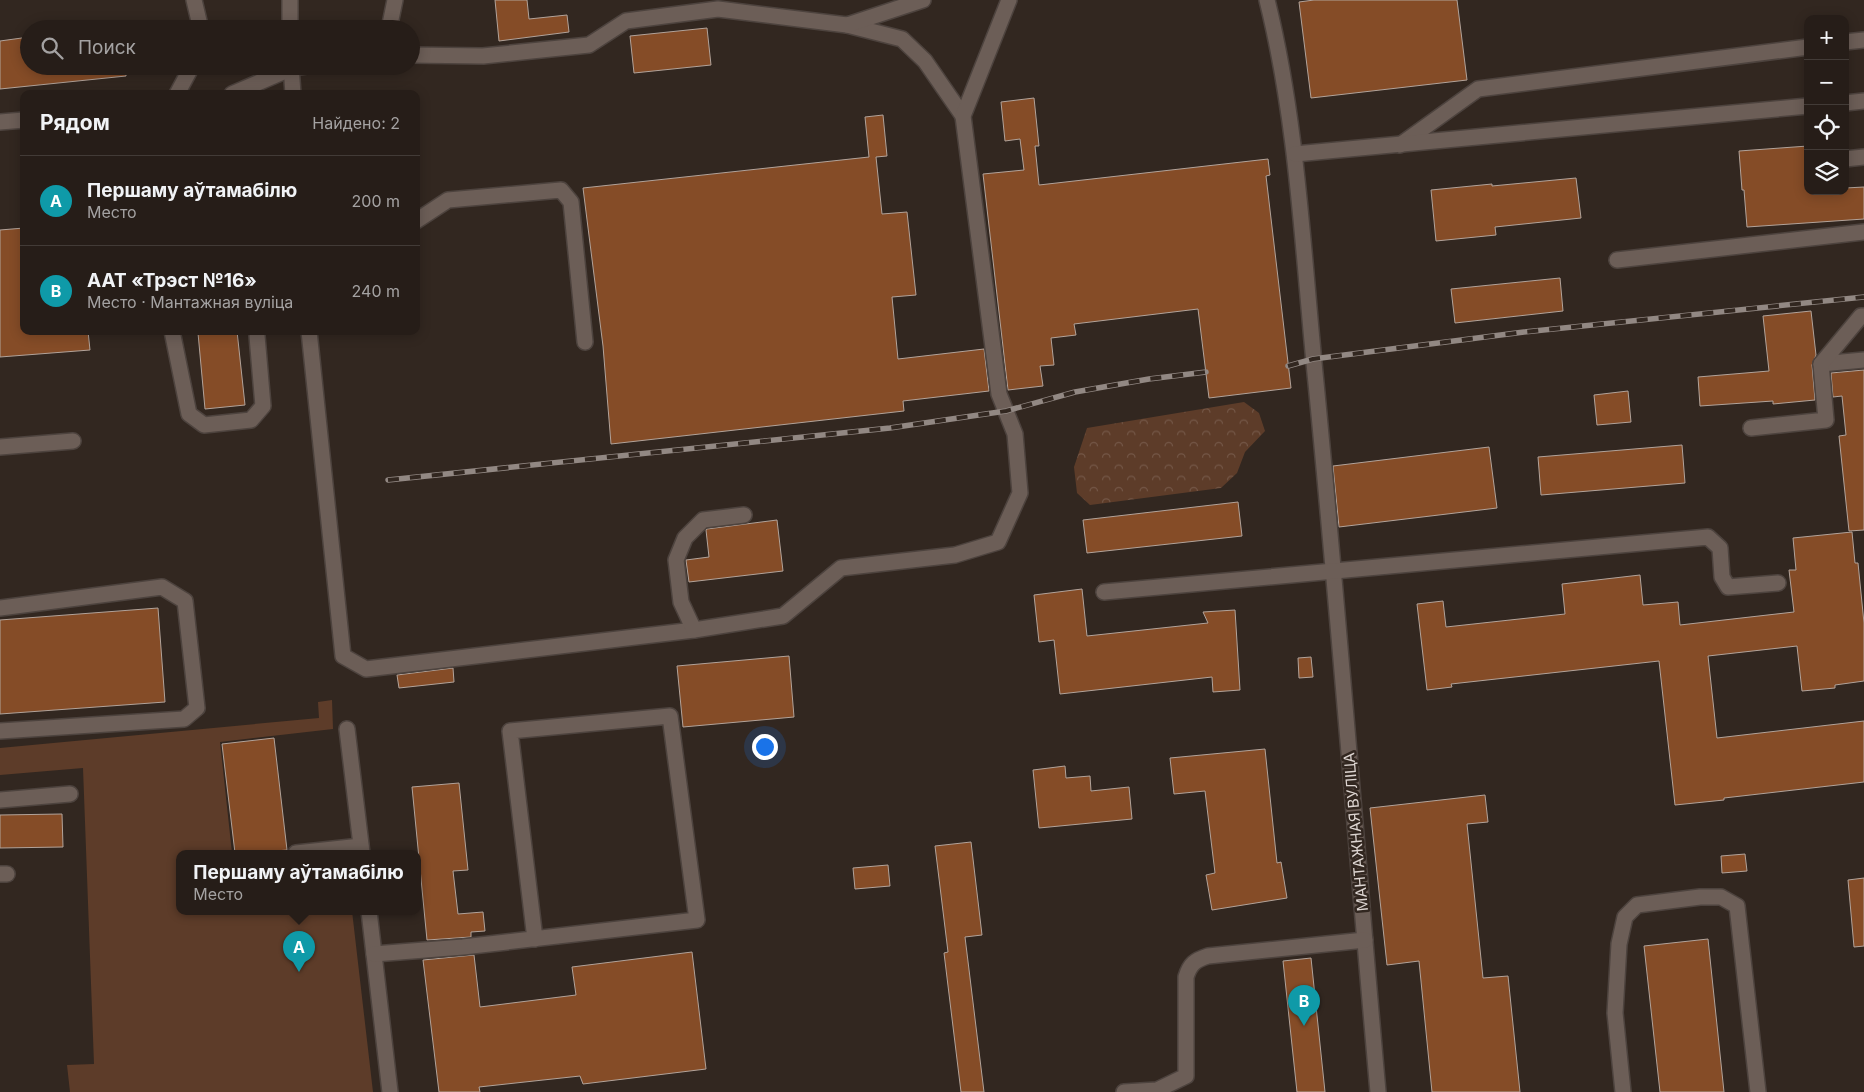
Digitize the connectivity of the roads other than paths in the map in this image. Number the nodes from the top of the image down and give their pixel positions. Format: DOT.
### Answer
graph roads {
  1 [pos="194,0"];
  2 [pos="290,0"];
  3 [pos="395,0"];
  4 [pos="923,0"];
  5 [pos="1009,0"];
  6 [pos="1267,0"];
  7 [pos="199,20"];
  8 [pos="290,20"];
  9 [pos="391,20"];
  10 [pos="847,24"];
  11 [pos="1864,40"];
  12 [pos="1849,42"];
  13 [pos="1804,48"];
  14 [pos="420,55"];
  15 [pos="187,75"];
  16 [pos="277,75"];
  17 [pos="295,75"];
  18 [pos="179,90"];
  19 [pos="241,90"];
  20 [pos="293,90"];
  21 [pos="1864,101"];
  22 [pos="1849,103"];
  23 [pos="1804,106"];
  24 [pos="963,116"];
  25 [pos="20,120"];
  26 [pos="0,122"];
  27 [pos="1399,146"];
  28 [pos="1295,154"];
  29 [pos="1864,157"];
  30 [pos="1849,159"];
  31 [pos="420,218"];
  32 [pos="1864,232"];
  33 [pos="1617,260"];
  34 [pos="1864,316"];
  35 [pos="173,335"];
  36 [pos="309,335"];
  37 [pos="257,336"];
  38 [pos="585,342"];
  39 [pos="1864,360"];
  40 [pos="1821,364"];
  41 [pos="1751,428"];
  42 [pos="73,441"];
  43 [pos="0,447"];
  44 [pos="744,514"];
  45 [pos="1333,573"];
  46 [pos="1778,583"];
  47 [pos="1104,592"];
  48 [pos="0,608"];
  49 [pos="694,630"];
  50 [pos="347,729"];
  51 [pos="0,731"];
  52 [pos="70,794"];
  53 [pos="0,800"];
  54 [pos="362,850"];
  55 [pos="369,915"];
  56 [pos="535,939"];
  57 [pos="1365,940"];
  58 [pos="374,954"];
  59 [pos="1157,1091"];
  60 [pos="390,1092"];
  61 [pos="1124,1092"];
  62 [pos="1378,1092"];
  63 [pos="1623,1092"];
  64 [pos="1758,1092"];
  1 -- 7 [label="street"];
  2 -- 8 [label="street"];
  3 -- 9 [label="street"];
  4 -- 10 [label="street"];
  5 -- 24 [label="street"];
  6 -- 28 [label="street, МАНТАЖНАЯ ВУЛІЦА"];
  10 -- 14 [label="street"];
  10 -- 24 [label="street"];
  11 -- 12 [label="street"];
  13 -- 27 [label="street"];
  15 -- 18 [label="street"];
  16 -- 19 [label="street"];
  17 -- 20 [label="street"];
  21 -- 22 [label="street"];
  23 -- 27 [label="street"];
  24 -- 49 [label="street"];
  25 -- 26 [label="street"];
  27 -- 28 [label="street"];
  28 -- 45 [label="street, МАНТАЖНАЯ ВУЛІЦА"];
  29 -- 30 [label="street"];
  31 -- 38 [label="street"];
  32 -- 33 [label="street"];
  34 -- 40 [label="street"];
  35 -- 37 [label="street"];
  36 -- 49 [label="street"];
  39 -- 40 [label="street"];
  40 -- 41 [label="street"];
  42 -- 43 [label="street"];
  44 -- 49 [label="street"];
  45 -- 46 [label="street"];
  45 -- 47 [label="street"];
  45 -- 57 [label="street, МАНТАЖНАЯ ВУЛІЦА"];
  48 -- 51 [label="street"];
  50 -- 54 [label="street"];
  52 -- 53 [label="street"];
  55 -- 58 [label="street"];
  56 -- 56 [label="street"];
  56 -- 58 [label="street"];
  57 -- 59 [label="street"];
  57 -- 62 [label="street, МАНТАЖНАЯ ВУЛІЦА"];
  58 -- 60 [label="street"];
  59 -- 61 [label="street"];
  63 -- 64 [label="street"];
}
